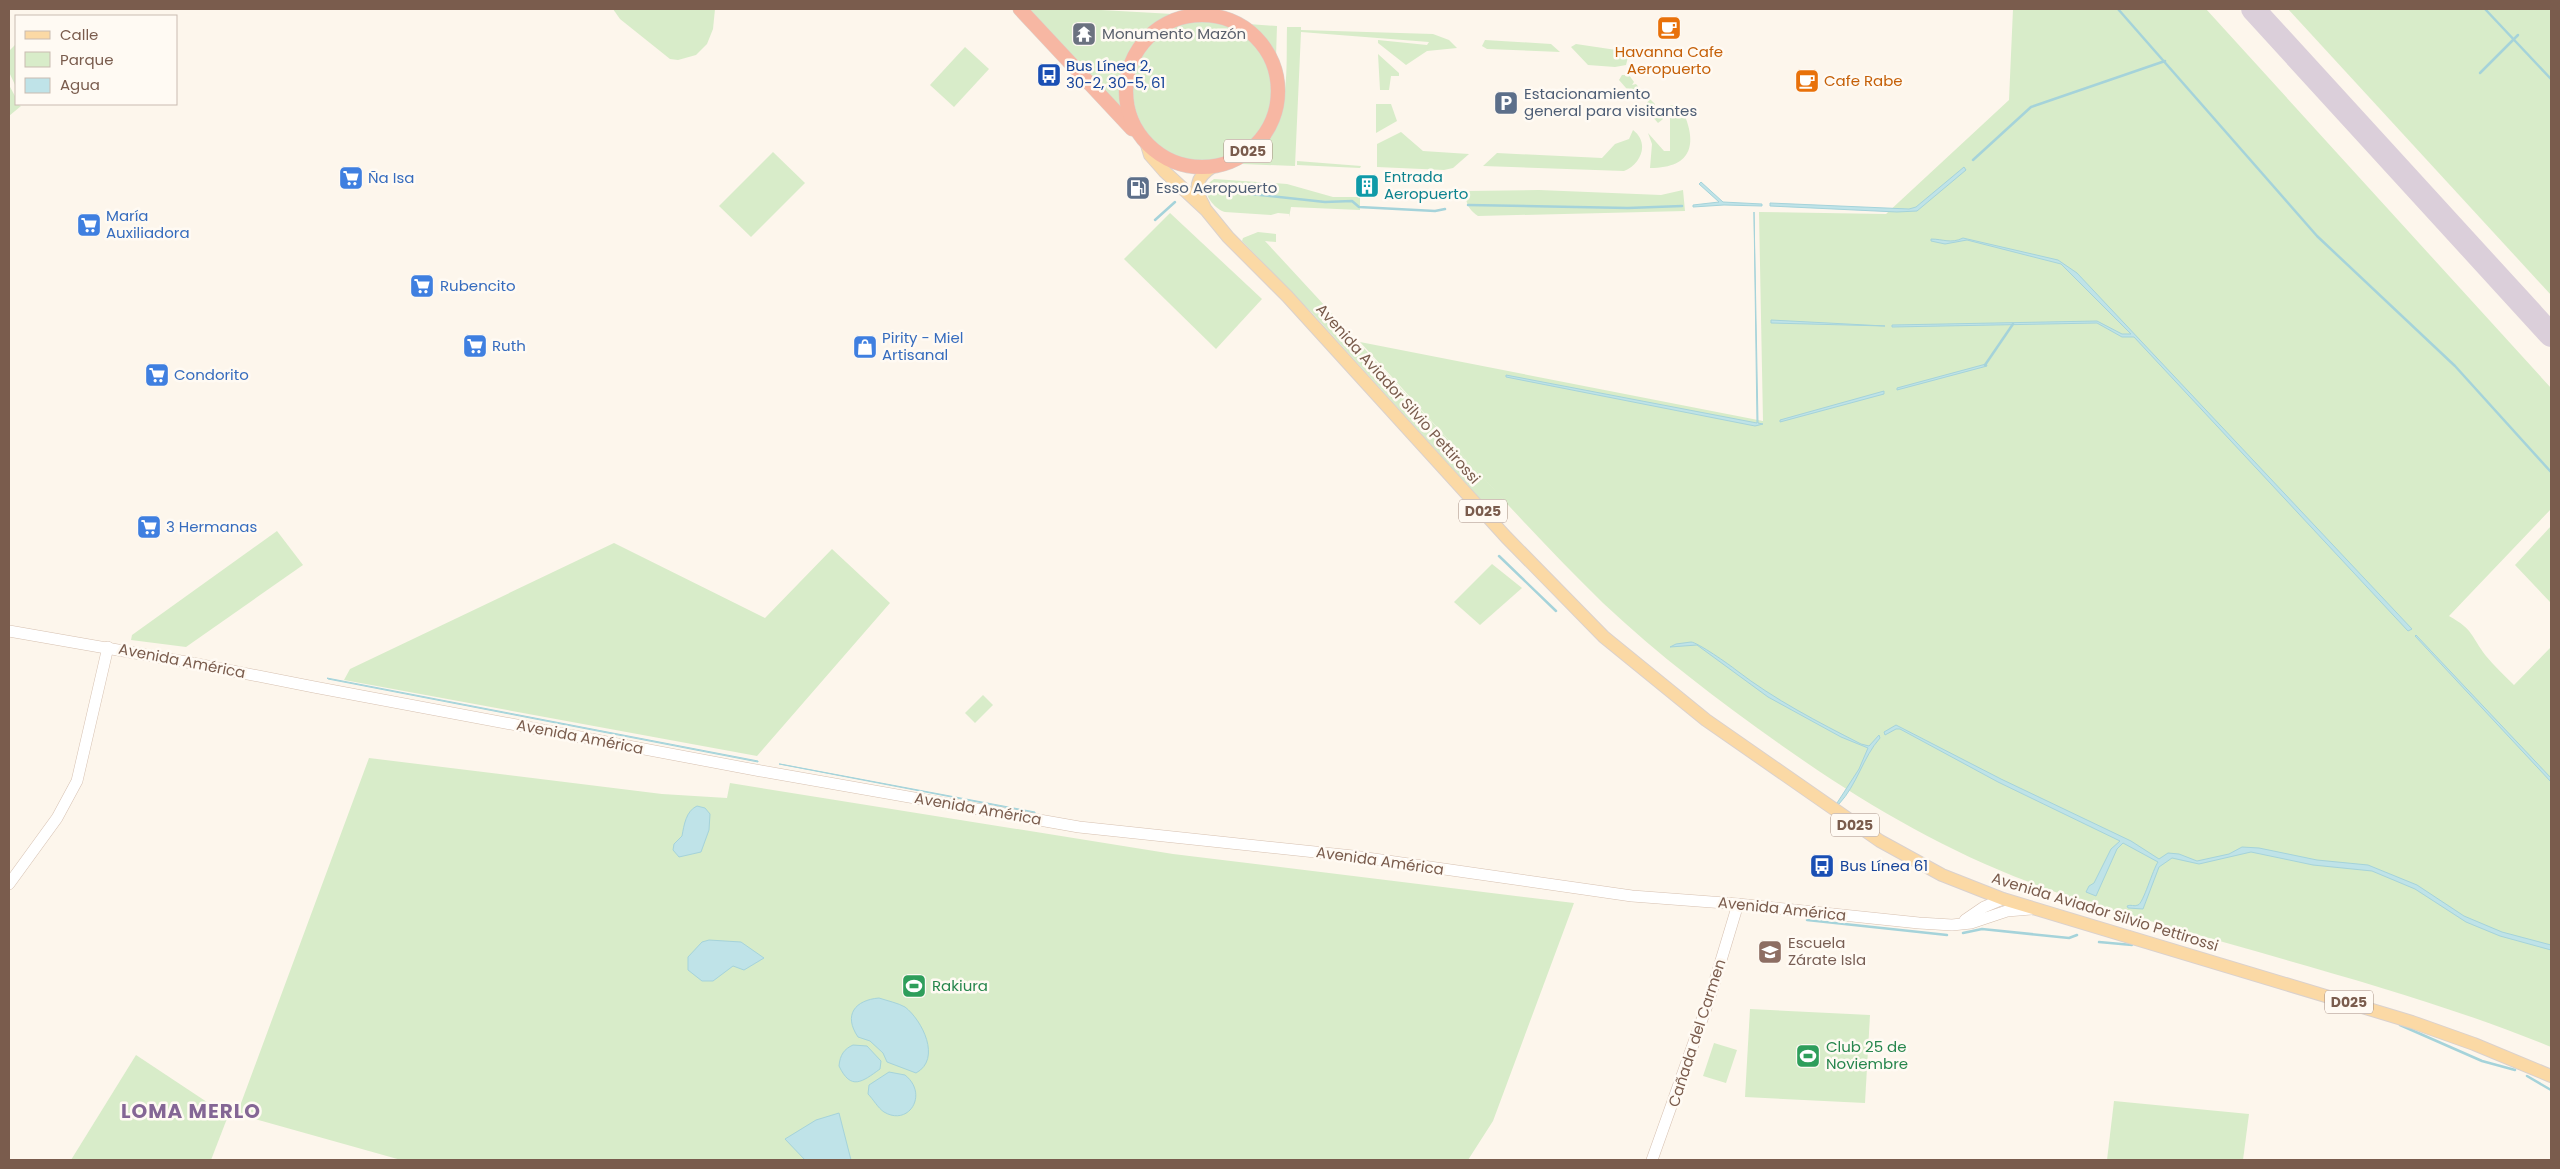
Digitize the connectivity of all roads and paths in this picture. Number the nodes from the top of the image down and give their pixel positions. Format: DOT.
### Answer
graph roads {
  1 [pos="1020,9"];
  2 [pos="1180,9"];
  3 [pos="1205,15"];
  4 [pos="1143,140"];
  5 [pos="1212,166"];
  6 [pos="1206,210"];
  7 [pos="9,631"];
  8 [pos="108,647"];
  9 [pos="9,884"];
  10 [pos="2003,899"];
  11 [pos="1738,904"];
  12 [pos="2031,909"];
  13 [pos="1957,925"];
  14 [pos="2551,1076"];
  15 [pos="1652,1160"];
  1 -- 4 [label="highway, Avenida Aviador Silvio Pettirossi / D025"];
  2 -- 3 [label="highway, D025"];
  3 -- 4 [label="highway, D025"];
  3 -- 5 [label="highway, D025"];
  4 -- 5 [label="highway, D025"];
  4 -- 6 [label="main road, Avenida Aviador Silvio Pettirossi / D025"];
  5 -- 6 [label="main road, Avenida Aviador Silvio Pettirossi / D025"];
  6 -- 10 [label="main road, Avenida Aviador Silvio Pettirossi / D025"];
  7 -- 8 [label="main road, Avenida América"];
  8 -- 9 [label="main road"];
  8 -- 11 [label="main road, Avenida América"];
  10 -- 12 [label="main road, Avenida Aviador Silvio Pettirossi / D025"];
  10 -- 13 [label="main road"];
  11 -- 13 [label="main road, Avenida América"];
  11 -- 15 [label="main road, Cañada del Carmen"];
  12 -- 13 [label="main road, Avenida América"];
  12 -- 14 [label="main road, Avenida Aviador Silvio Pettirossi / D025"];
}
